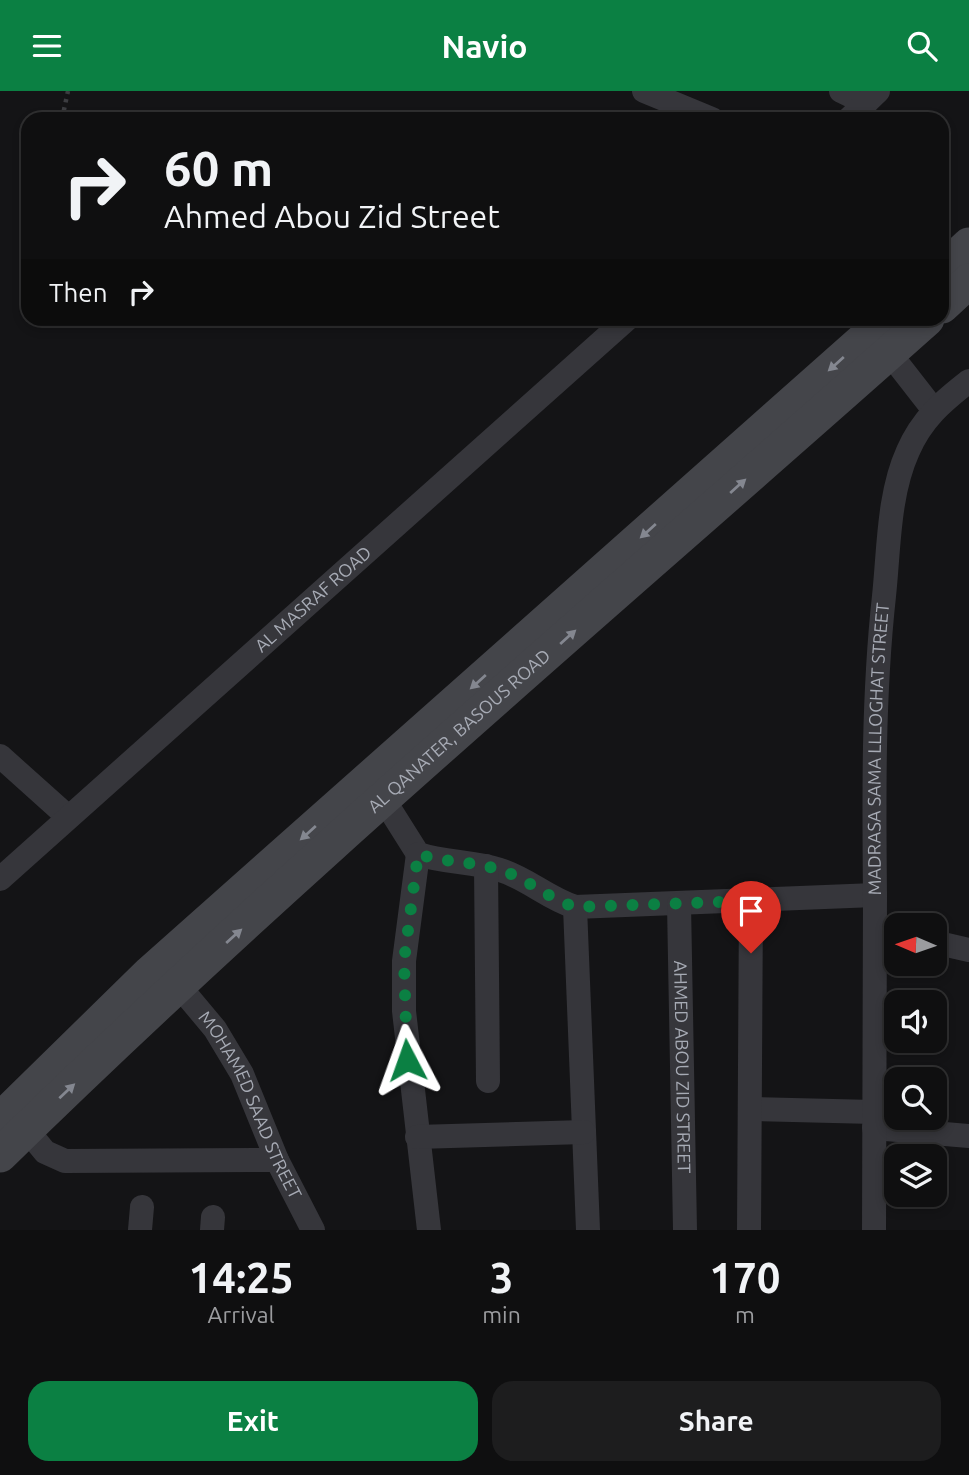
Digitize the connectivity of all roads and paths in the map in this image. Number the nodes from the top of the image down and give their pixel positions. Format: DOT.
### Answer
graph roads {
  1 [pos="68,91"];
  2 [pos="644,91"];
  3 [pos="841,91"];
  4 [pos="864,104"];
  5 [pos="64,112"];
  6 [pos="695,112"];
  7 [pos="969,245"];
  8 [pos="949,264"];
  9 [pos="969,281"];
  10 [pos="949,300"];
  11 [pos="619,326"];
  12 [pos="907,326"];
  13 [pos="883,334"];
  14 [pos="969,381"];
  15 [pos="933,409"];
  16 [pos="0,756"];
  17 [pos="384,800"];
  18 [pos="67,816"];
  19 [pos="418,854"];
  20 [pos="486,866"];
  21 [pos="0,879"];
  22 [pos="874,895"];
  23 [pos="751,901"];
  24 [pos="679,904"];
  25 [pos="575,907"];
  26 [pos="884,928"];
  27 [pos="947,945"];
  28 [pos="884,948"];
  29 [pos="969,950"];
  30 [pos="179,986"];
  31 [pos="488,1081"];
  32 [pos="750,1108"];
  33 [pos="874,1120"];
  34 [pos="13,1125"];
  35 [pos="584,1132"];
  36 [pos="969,1136"];
  37 [pos="417,1137"];
  38 [pos="0,1155"];
  39 [pos="277,1160"];
  40 [pos="313,1230"];
  41 [pos="429,1230"];
  42 [pos="588,1230"];
  43 [pos="685,1230"];
  44 [pos="748,1230"];
  45 [pos="874,1230"];
  1 -- 5 [label="path"];
  2 -- 6 [label="street"];
  3 -- 4 [label="street"];
  7 -- 8 [label="main road"];
  9 -- 10 [label="main road"];
  11 -- 18 [label="street, AL MASRAF ROAD"];
  12 -- 13 [label="main road, AL QANATER, BASOUS ROAD"];
  13 -- 15 [label="street"];
  17 -- 13 [label="main road, AL QANATER, BASOUS ROAD, one-way"];
  13 -- 34 [label="main road, AL QANATER, BASOUS ROAD, one-way"];
  14 -- 15 [label="street, MADRASA SAMA LLLOGHAT STREET"];
  15 -- 22 [label="street, MADRASA SAMA LLLOGHAT STREET"];
  16 -- 18 [label="street"];
  17 -- 19 [label="street"];
  30 -- 17 [label="main road, AL QANATER, BASOUS ROAD, one-way"];
  18 -- 21 [label="street, AL MASRAF ROAD"];
  19 -- 20 [label="street"];
  19 -- 37 [label="street"];
  20 -- 25 [label="street"];
  20 -- 31 [label="street"];
  22 -- 23 [label="street"];
  22 -- 26 [label="street, MADRASA SAMA LLLOGHAT STREET"];
  23 -- 24 [label="street"];
  23 -- 32 [label="street"];
  24 -- 25 [label="street"];
  24 -- 43 [label="street, AHMED ABOU ZID STREET"];
  25 -- 35 [label="street"];
  27 -- 29 [label="street"];
  28 -- 33 [label="street, MADRASA SAMA LLLOGHAT STREET"];
  34 -- 30 [label="main road, AL QANATER, BASOUS ROAD, one-way"];
  30 -- 39 [label="street, MOHAMED SAAD STREET"];
  32 -- 33 [label="street"];
  32 -- 44 [label="street"];
  33 -- 36 [label="street"];
  33 -- 45 [label="street, MADRASA SAMA LLLOGHAT STREET"];
  34 -- 38 [label="main road, AL QANATER, BASOUS ROAD"];
  34 -- 39 [label="street"];
  35 -- 37 [label="street"];
  35 -- 42 [label="street"];
  37 -- 41 [label="street"];
  39 -- 40 [label="street, MOHAMED SAAD STREET"];
}
